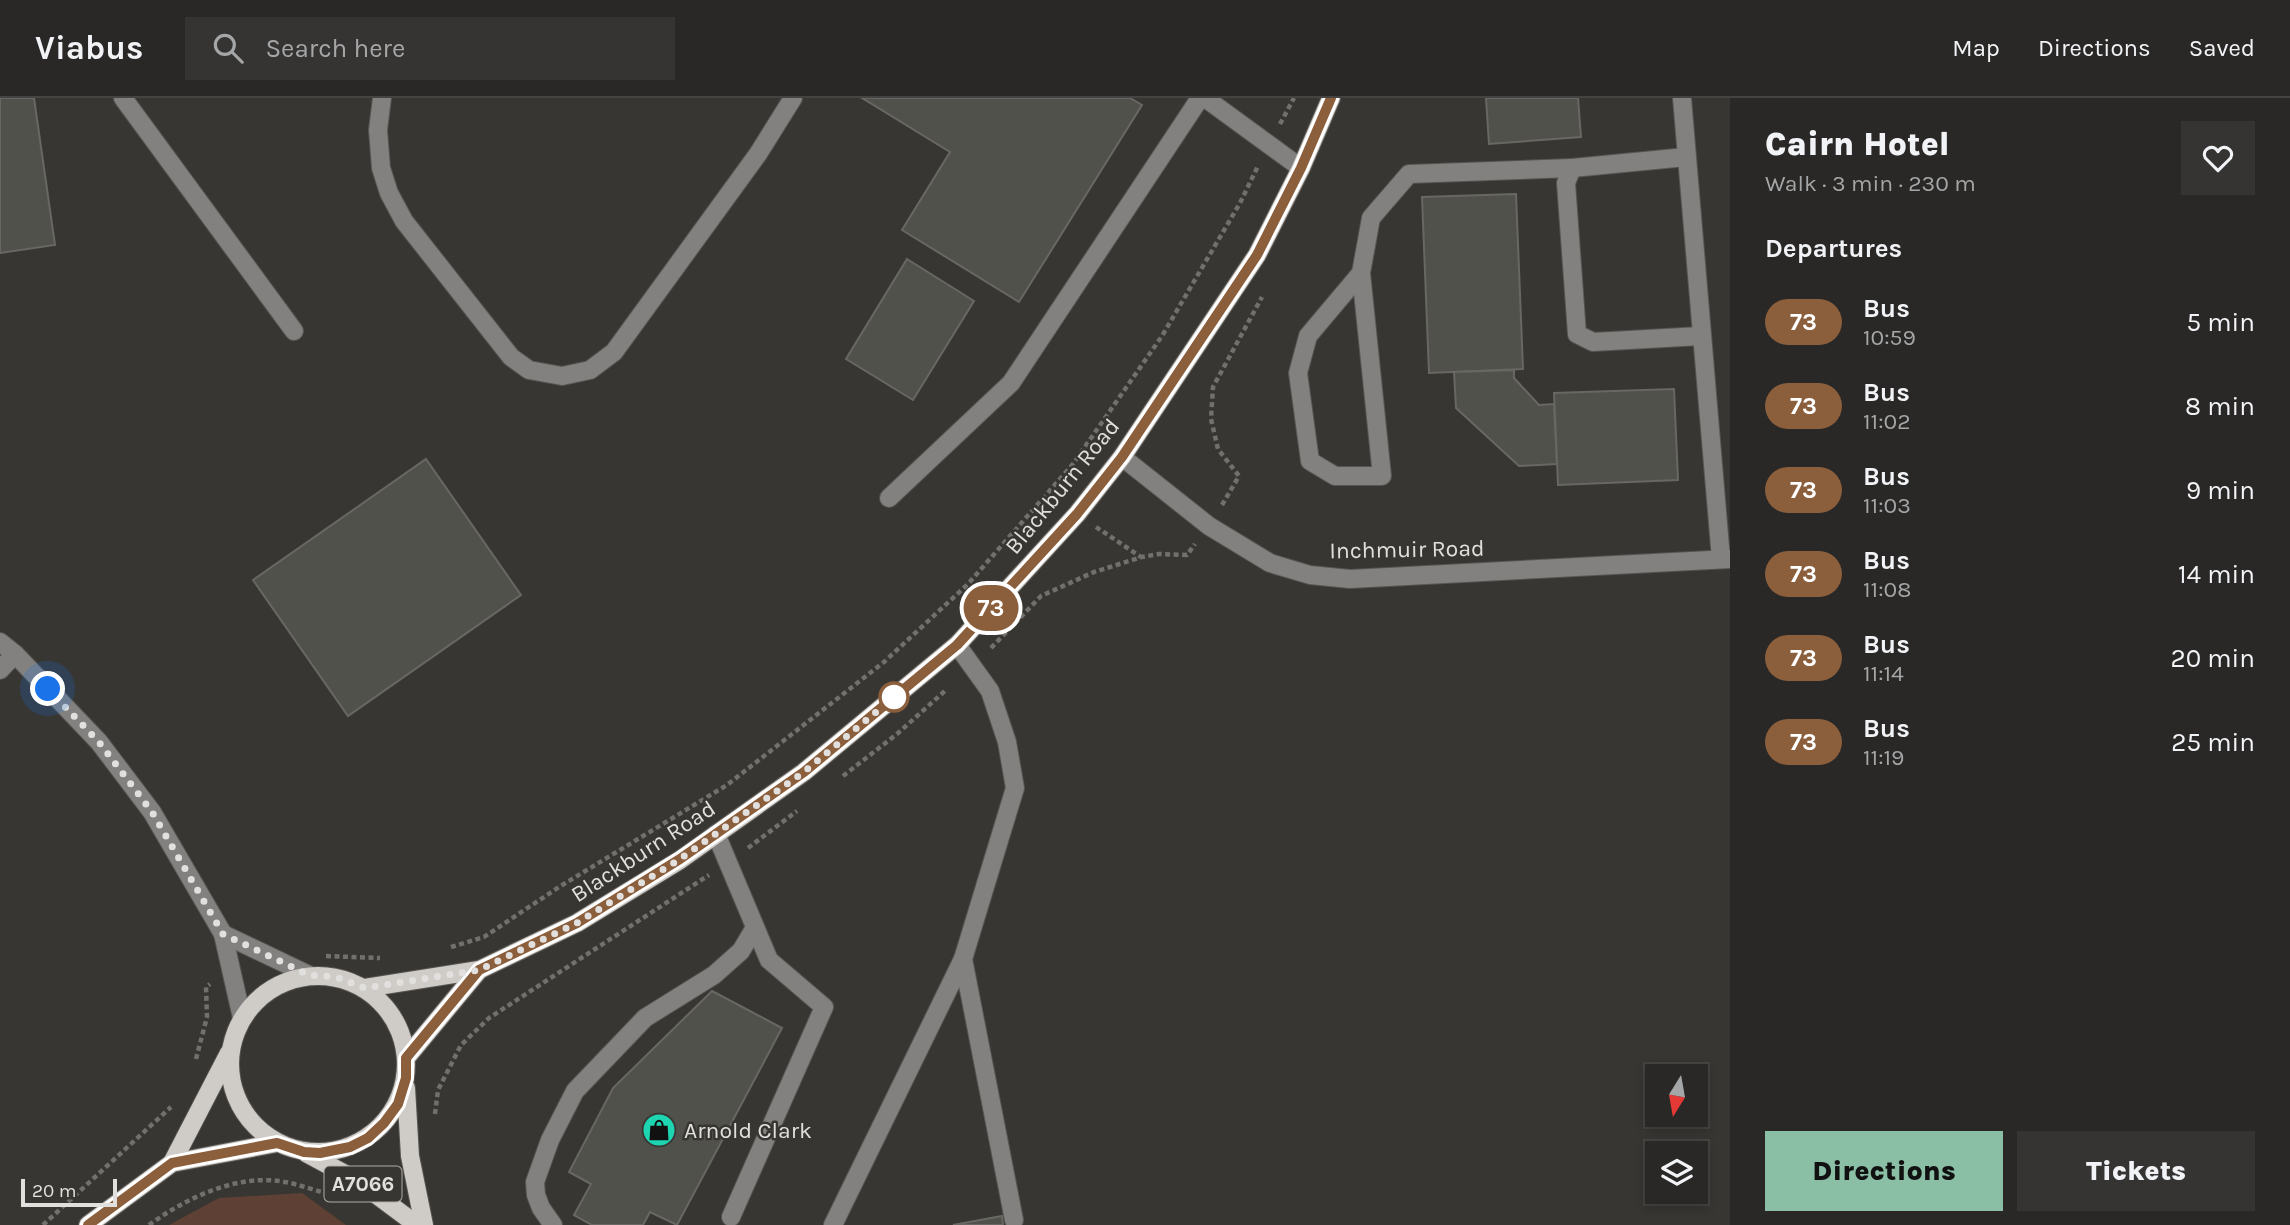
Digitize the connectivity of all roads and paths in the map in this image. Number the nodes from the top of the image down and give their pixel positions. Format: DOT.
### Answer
graph roads {
  1 [pos="124,98"];
  2 [pos="382,98"];
  3 [pos="793,98"];
  4 [pos="1203,98"];
  5 [pos="1294,98"];
  6 [pos="1331,98"];
  7 [pos="1682,98"];
  8 [pos="1268,144"];
  9 [pos="1686,157"];
  10 [pos="1572,167"];
  11 [pos="1301,168"];
  12 [pos="1361,272"];
  13 [pos="1268,288"];
  14 [pos="294,331"];
  15 [pos="1701,336"];
  16 [pos="1122,457"];
  17 [pos="889,498"];
  18 [pos="1209,526"];
  19 [pos="1726,559"];
  20 [pos="0,642"];
  21 [pos="957,645"];
  22 [pos="15,654"];
  23 [pos="972,667"];
  24 [pos="0,670"];
  25 [pos="833,783"];
  26 [pos="801,808"];
  27 [pos="716,834"];
  28 [pos="728,862"];
  29 [pos="754,929"];
  30 [pos="223,934"];
  31 [pos="439,950"];
  32 [pos="317,953"];
  33 [pos="387,957"];
  34 [pos="963,959"];
  35 [pos="231,969"];
  36 [pos="479,970"];
  37 [pos="309,975"];
  38 [pos="365,988"];
  39 [pos="242,1018"];
  40 [pos="229,1053"];
  41 [pos="406,1058"];
  42 [pos="195,1062"];
  43 [pos="406,1078"];
  44 [pos="175,1104"];
  45 [pos="434,1122"];
  46 [pos="277,1143"];
  47 [pos="304,1152"];
  48 [pos="172,1163"];
  49 [pos="358,1181"];
  50 [pos="731,1217"];
  51 [pos="1014,1220"];
  52 [pos="43,1225"];
  53 [pos="88,1225"];
  54 [pos="149,1225"];
  55 [pos="417,1225"];
  56 [pos="424,1225"];
  57 [pos="553,1225"];
  58 [pos="833,1225"];
  1 -- 14 [label="street"];
  2 -- 3 [label="street"];
  4 -- 8 [label="street"];
  4 -- 17 [label="street"];
  5 -- 8 [label="path"];
  6 -- 11 [label="main road, Blackburn Road"];
  7 -- 9 [label="street"];
  8 -- 11 [label="street"];
  8 -- 31 [label="path"];
  9 -- 10 [label="street"];
  9 -- 15 [label="street"];
  10 -- 12 [label="street"];
  10 -- 15 [label="street"];
  11 -- 16 [label="main road, Blackburn Road"];
  12 -- 12 [label="street"];
  13 -- 18 [label="path"];
  15 -- 19 [label="street"];
  16 -- 18 [label="street, Inchmuir Road"];
  16 -- 21 [label="main road, Blackburn Road"];
  18 -- 19 [label="street, Inchmuir Road"];
  18 -- 23 [label="path"];
  20 -- 22 [label="street"];
  21 -- 23 [label="street"];
  21 -- 27 [label="main road, Blackburn Road"];
  22 -- 24 [label="street"];
  22 -- 30 [label="street"];
  23 -- 25 [label="path"];
  23 -- 34 [label="street"];
  26 -- 28 [label="path"];
  27 -- 28 [label="street"];
  27 -- 36 [label="main road, Blackburn Road"];
  28 -- 29 [label="street"];
  28 -- 45 [label="path"];
  29 -- 50 [label="street"];
  29 -- 57 [label="street"];
  30 -- 35 [label="street"];
  30 -- 37 [label="street"];
  32 -- 33 [label="path"];
  34 -- 51 [label="street"];
  34 -- 58 [label="street"];
  35 -- 39 [label="street"];
  35 -- 42 [label="path"];
  36 -- 38 [label="main road, Blackburn Road"];
  36 -- 41 [label="main road, Blackburn Road"];
  37 -- 38 [label="main road"];
  37 -- 39 [label="main road"];
  38 -- 41 [label="main road"];
  39 -- 40 [label="main road"];
  40 -- 46 [label="main road"];
  40 -- 48 [label="main road"];
  41 -- 43 [label="main road"];
  43 -- 47 [label="main road"];
  43 -- 56 [label="main road, A7066"];
  44 -- 52 [label="path"];
  46 -- 47 [label="main road"];
  46 -- 48 [label="main road"];
  47 -- 49 [label="main road, A7066"];
  48 -- 53 [label="main road"];
  49 -- 54 [label="path"];
  49 -- 55 [label="main road, A7066"];
}
